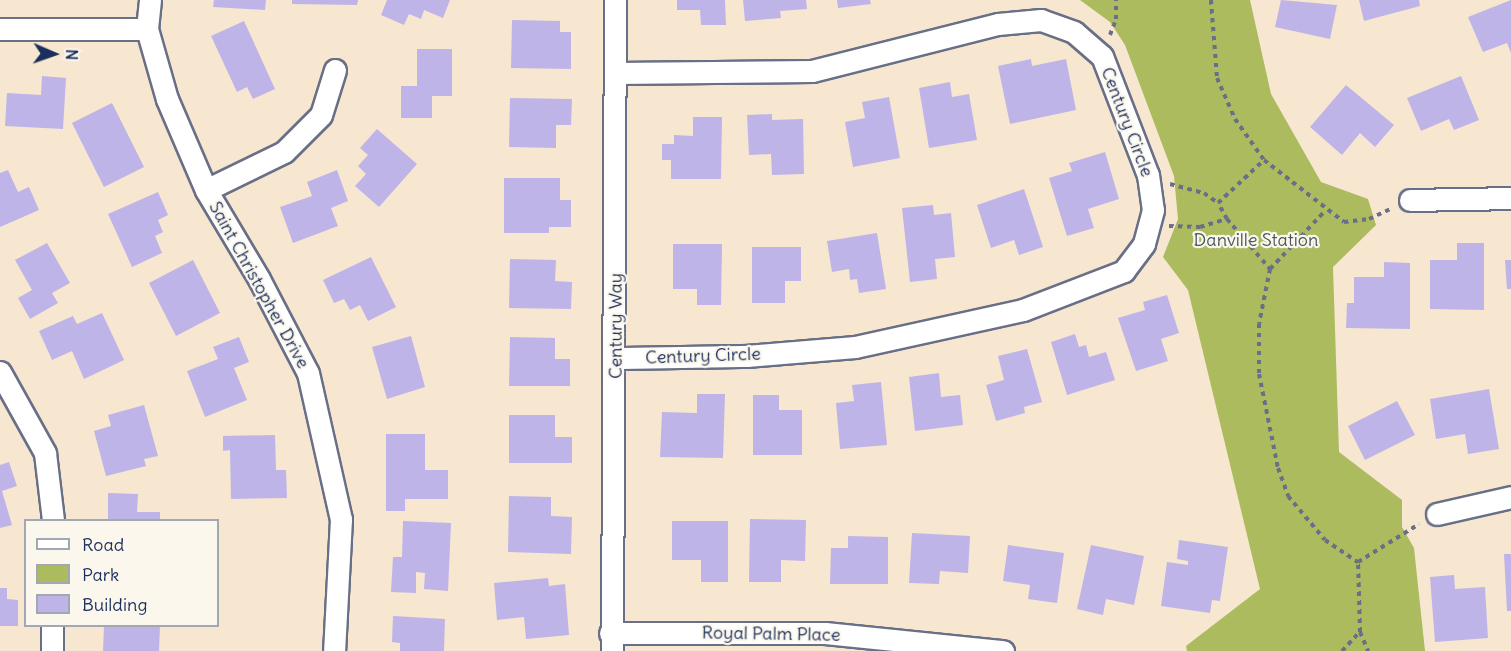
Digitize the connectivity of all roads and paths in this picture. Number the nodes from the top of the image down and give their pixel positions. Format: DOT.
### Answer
graph roads {
  1 [pos="150,0"];
  2 [pos="615,0"];
  3 [pos="1116,0"];
  4 [pos="1211,0"];
  5 [pos="0,29"];
  6 [pos="147,29"];
  7 [pos="1102,56"];
  8 [pos="335,70"];
  9 [pos="616,73"];
  10 [pos="1264,160"];
  11 [pos="1151,186"];
  12 [pos="206,189"];
  13 [pos="1511,198"];
  14 [pos="1410,200"];
  15 [pos="1218,203"];
  16 [pos="1325,211"];
  17 [pos="1227,219"];
  18 [pos="1151,222"];
  19 [pos="1270,269"];
  20 [pos="616,358"];
  21 [pos="0,372"];
  22 [pos="1511,497"];
  23 [pos="1437,514"];
  24 [pos="53,519"];
  25 [pos="1358,562"];
  26 [pos="52,627"];
  27 [pos="1360,632"];
  28 [pos="611,642"];
  29 [pos="52,651"];
  30 [pos="334,651"];
  31 [pos="1003,651"];
  32 [pos="1342,651"];
  33 [pos="1368,651"];
  1 -- 6 [label="street, Saint Christopher Drive"];
  2 -- 9 [label="street, Century Way"];
  3 -- 7 [label="path"];
  4 -- 10 [label="path"];
  5 -- 6 [label="street"];
  6 -- 12 [label="street, Saint Christopher Drive"];
  7 -- 9 [label="street, Century Circle"];
  7 -- 11 [label="street, Century Circle"];
  8 -- 12 [label="street"];
  9 -- 20 [label="street, Century Way"];
  10 -- 15 [label="path"];
  10 -- 16 [label="path"];
  11 -- 15 [label="path"];
  11 -- 18 [label="street, Century Circle"];
  12 -- 30 [label="street, Saint Christopher Drive"];
  13 -- 14 [label="street"];
  14 -- 16 [label="path"];
  15 -- 17 [label="path"];
  16 -- 19 [label="path"];
  17 -- 18 [label="path"];
  17 -- 19 [label="path"];
  18 -- 20 [label="street, Century Circle"];
  19 -- 25 [label="path"];
  20 -- 28 [label="street, Century Way"];
  21 -- 24 [label="street"];
  22 -- 23 [label="street"];
  23 -- 25 [label="path"];
  25 -- 27 [label="path"];
  26 -- 29 [label="street"];
  27 -- 32 [label="path"];
  27 -- 33 [label="path"];
  28 -- 31 [label="street, Royal Palm Place"];
}
